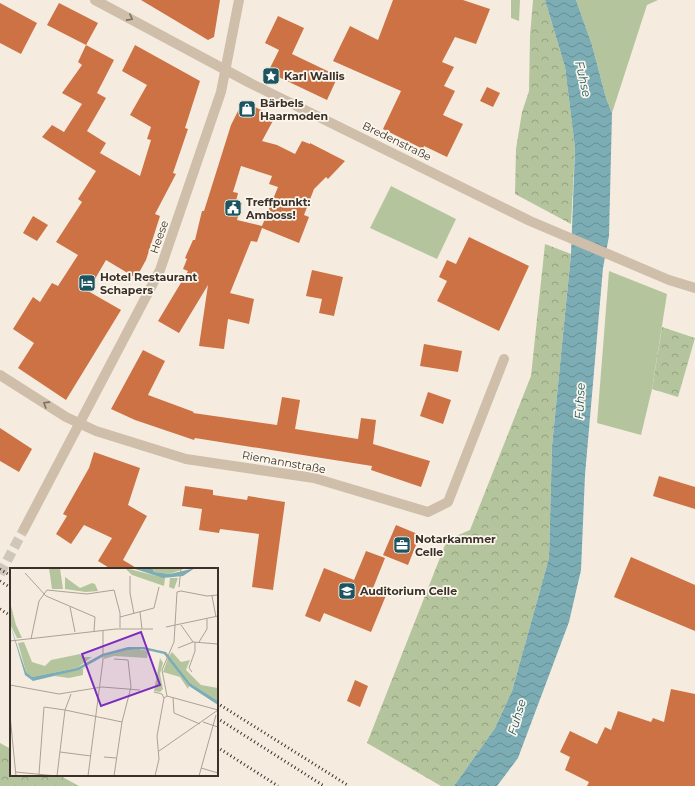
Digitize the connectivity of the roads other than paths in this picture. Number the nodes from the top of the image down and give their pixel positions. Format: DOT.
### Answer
graph roads {
  1 [pos="95,0"];
  2 [pos="239,0"];
  3 [pos="226,70"];
  4 [pos="695,288"];
  5 [pos="504,359"];
  6 [pos="0,375"];
  7 [pos="80,423"];
  8 [pos="24,528"];
  1 -- 3 [label="street, Bredenstraße, one-way"];
  2 -- 3 [label="street, Heese"];
  3 -- 4 [label="street, Bredenstraße"];
  3 -- 7 [label="street, Heese"];
  5 -- 7 [label="street, Riemannstraße"];
  7 -- 6 [label="street, Riemannstraße, one-way"];
  7 -- 8 [label="street, Heese"];
}
